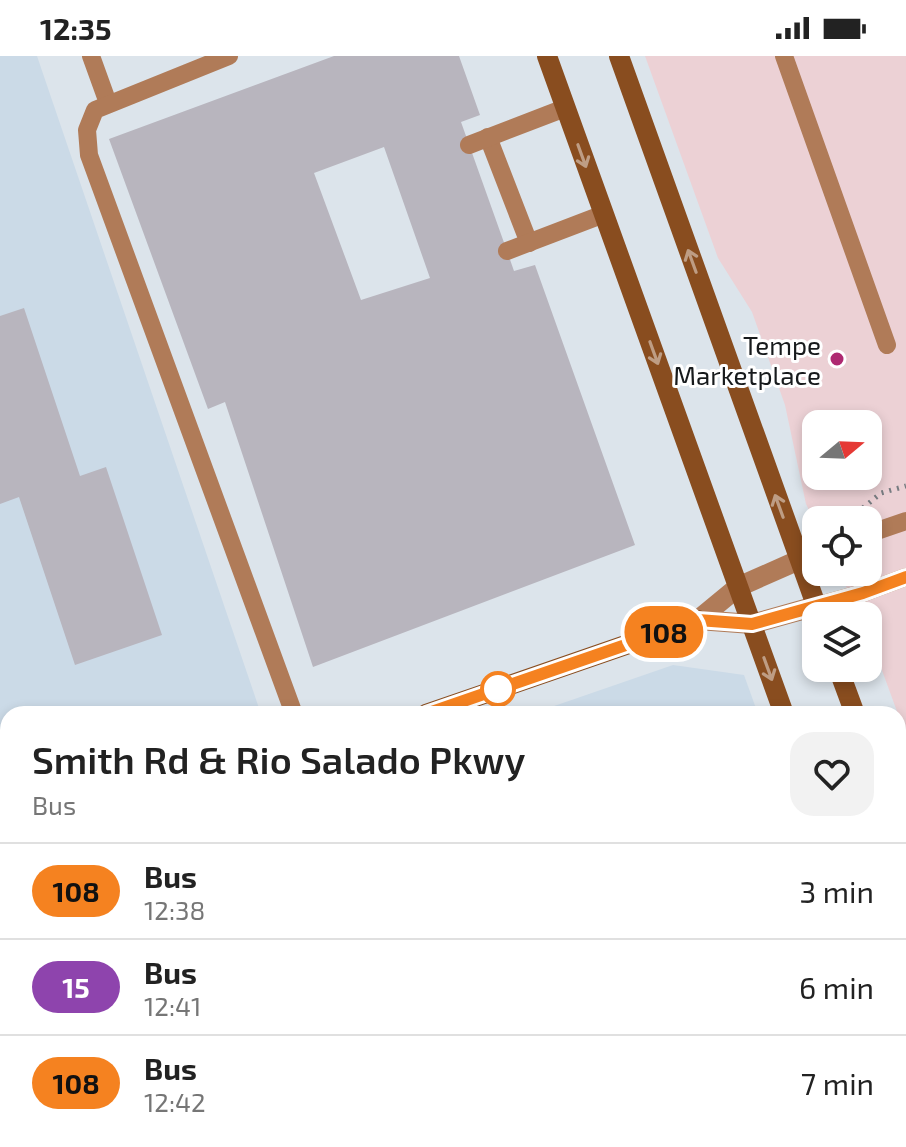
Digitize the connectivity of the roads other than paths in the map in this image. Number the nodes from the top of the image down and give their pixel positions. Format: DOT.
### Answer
graph roads {
  1 [pos="91,56"];
  2 [pos="229,56"];
  3 [pos="547,56"];
  4 [pos="619,56"];
  5 [pos="784,56"];
  6 [pos="180,65"];
  7 [pos="108,103"];
  8 [pos="565,108"];
  9 [pos="488,137"];
  10 [pos="469,145"];
  11 [pos="604,214"];
  12 [pos="529,243"];
  13 [pos="507,251"];
  14 [pos="887,345"];
  15 [pos="906,521"];
  16 [pos="882,529"];
  17 [pos="802,541"];
  18 [pos="802,560"];
  19 [pos="906,577"];
  20 [pos="738,587"];
  21 [pos="840,602"];
  22 [pos="802,614"];
  23 [pos="698,620"];
  24 [pos="752,624"];
  25 [pos="843,682"];
  26 [pos="291,706"];
  27 [pos="449,706"];
  28 [pos="781,706"];
  29 [pos="852,706"];
  1 -- 7 [label="lane"];
  2 -- 6 [label="lane"];
  3 -- 8 [label="main road"];
  17 -- 4 [label="main road, one-way"];
  5 -- 14 [label="lane"];
  6 -- 7 [label="lane"];
  7 -- 26 [label="lane"];
  8 -- 9 [label="lane"];
  8 -- 11 [label="main road, one-way"];
  9 -- 10 [label="lane"];
  9 -- 12 [label="lane"];
  11 -- 12 [label="lane"];
  11 -- 20 [label="main road, one-way"];
  12 -- 13 [label="lane"];
  15 -- 16 [label="lane"];
  18 -- 20 [label="street"];
  19 -- 21 [label="lane"];
  20 -- 23 [label="street"];
  20 -- 24 [label="main road"];
  22 -- 24 [label="street"];
  23 -- 24 [label="street"];
  23 -- 27 [label="main road"];
  24 -- 28 [label="main road, one-way"];
  25 -- 29 [label="main road"];
}
